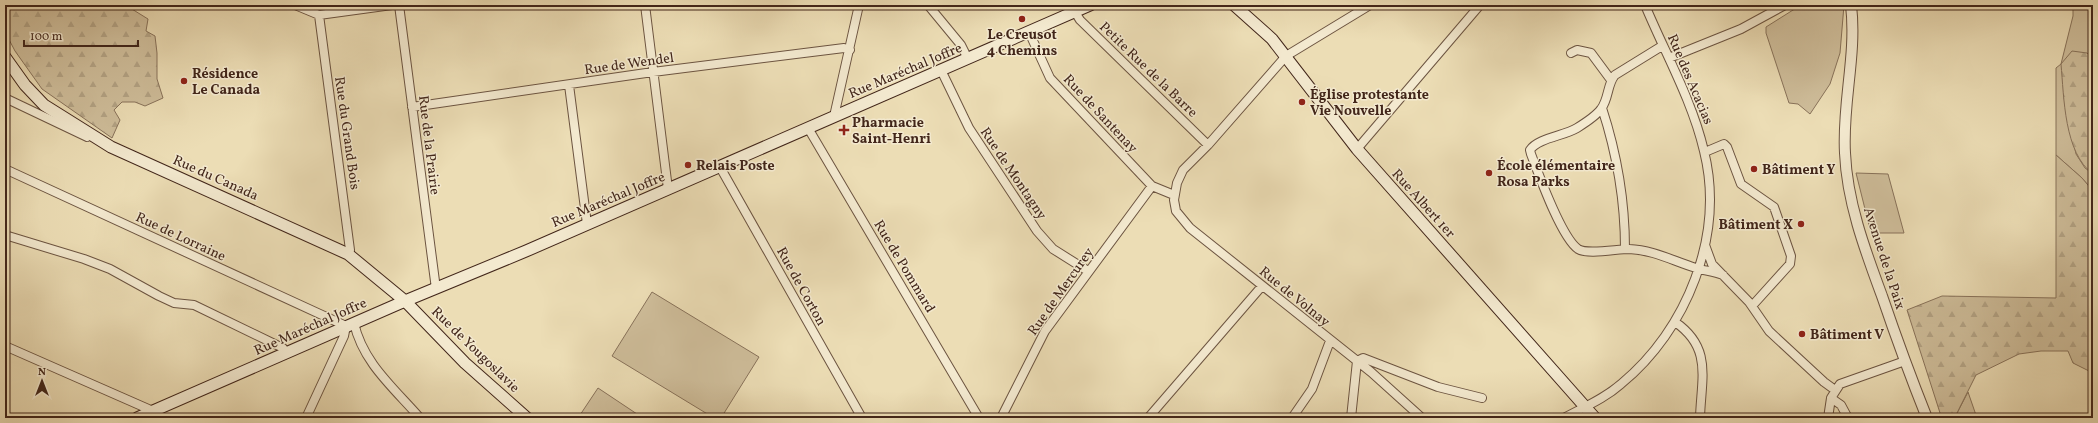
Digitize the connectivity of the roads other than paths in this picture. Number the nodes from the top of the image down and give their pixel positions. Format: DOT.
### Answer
graph roads {
  1 [pos="295,5"];
  2 [pos="392,5"];
  3 [pos="399,5"];
  4 [pos="645,5"];
  5 [pos="859,5"];
  6 [pos="928,5"];
  7 [pos="1090,5"];
  8 [pos="1234,5"];
  9 [pos="1370,5"];
  10 [pos="1480,5"];
  11 [pos="1645,5"];
  12 [pos="1785,5"];
  13 [pos="1851,5"];
  14 [pos="1075,12"];
  15 [pos="319,15"];
  16 [pos="1029,32"];
  17 [pos="1662,46"];
  18 [pos="850,50"];
  19 [pos="1571,53"];
  20 [pos="1286,56"];
  21 [pos="1669,58"];
  22 [pos="968,59"];
  23 [pos="6,60"];
  24 [pos="941,70"];
  25 [pos="653,72"];
  26 [pos="1611,80"];
  27 [pos="569,85"];
  28 [pos="5,98"];
  29 [pos="44,105"];
  30 [pos="412,108"];
  31 [pos="1602,108"];
  32 [pos="31,111"];
  33 [pos="837,115"];
  34 [pos="808,128"];
  35 [pos="1208,144"];
  36 [pos="111,147"];
  37 [pos="1357,150"];
  38 [pos="1705,152"];
  39 [pos="720,167"];
  40 [pos="5,169"];
  41 [pos="1152,186"];
  42 [pos="668,189"];
  43 [pos="1174,195"];
  44 [pos="588,224"];
  45 [pos="5,235"];
  46 [pos="1705,245"];
  47 [pos="1625,249"];
  48 [pos="348,254"];
  49 [pos="1698,269"];
  50 [pos="1088,271"];
  51 [pos="1723,275"];
  52 [pos="1262,286"];
  53 [pos="436,289"];
  54 [pos="405,300"];
  55 [pos="1752,306"];
  56 [pos="1675,322"];
  57 [pos="350,325"];
  58 [pos="1330,341"];
  59 [pos="5,346"];
  60 [pos="286,353"];
  61 [pos="1357,361"];
  62 [pos="1905,361"];
  63 [pos="1835,390"];
  64 [pos="1482,398"];
  65 [pos="1831,398"];
  66 [pos="1585,407"];
  67 [pos="154,414"];
  68 [pos="137,418"];
  69 [pos="306,418"];
  70 [pos="420,418"];
  71 [pos="527,418"];
  72 [pos="862,418"];
  73 [pos="979,418"];
  74 [pos="1001,418"];
  75 [pos="1148,418"];
  76 [pos="1292,418"];
  77 [pos="1351,418"];
  78 [pos="1422,418"];
  79 [pos="1564,418"];
  80 [pos="1595,418"];
  81 [pos="1700,418"];
  82 [pos="1828,418"];
  83 [pos="1848,418"];
  84 [pos="1927,418"];
  1 -- 15 [label="street"];
  2 -- 15 [label="street"];
  3 -- 30 [label="street, Rue de la Prairie"];
  4 -- 25 [label="street"];
  5 -- 18 [label="street"];
  6 -- 22 [label="street"];
  7 -- 14 [label="main road, Rue Maréchal Joffre"];
  8 -- 20 [label="main road, Rue Albert 1er"];
  9 -- 20 [label="street"];
  10 -- 37 [label="street"];
  11 -- 17 [label="street, Rue des Acacias"];
  12 -- 21 [label="street"];
  13 -- 62 [label="street, Avenue de la Paix"];
  14 -- 16 [label="main road, Rue Maréchal Joffre"];
  14 -- 35 [label="street, Petite Rue de la Barre"];
  15 -- 48 [label="street, Rue du Grand Bois"];
  16 -- 22 [label="main road, Rue Maréchal Joffre"];
  16 -- 41 [label="street, Rue de Santenay"];
  17 -- 21 [label="street, Rue des Acacias"];
  17 -- 26 [label="street"];
  18 -- 25 [label="street, Rue de Wendel"];
  18 -- 33 [label="street"];
  19 -- 26 [label="street"];
  20 -- 35 [label="street"];
  20 -- 37 [label="main road, Rue Albert 1er"];
  21 -- 38 [label="street, Rue des Acacias"];
  22 -- 24 [label="main road, Rue Maréchal Joffre"];
  23 -- 29 [label="main road"];
  24 -- 33 [label="main road, Rue Maréchal Joffre"];
  24 -- 50 [label="street, Rue de Montagny"];
  25 -- 27 [label="street, Rue de Wendel"];
  25 -- 42 [label="street"];
  26 -- 31 [label="street"];
  27 -- 30 [label="street, Rue de Wendel"];
  27 -- 44 [label="street"];
  28 -- 32 [label="street, Rue du Canada"];
  29 -- 32 [label="street"];
  29 -- 36 [label="main road"];
  30 -- 53 [label="street, Rue de la Prairie"];
  31 -- 47 [label="street"];
  31 -- 47 [label="street"];
  32 -- 36 [label="street, Rue du Canada"];
  33 -- 34 [label="main road, Rue Maréchal Joffre"];
  34 -- 39 [label="main road, Rue Maréchal Joffre"];
  34 -- 73 [label="street, Rue de Pommard"];
  35 -- 43 [label="street, Rue de Volnay"];
  36 -- 48 [label="main road, Rue du Canada"];
  37 -- 66 [label="main road, Rue Albert 1er"];
  38 -- 46 [label="street, Rue des Acacias"];
  38 -- 55 [label="street"];
  39 -- 42 [label="main road, Rue Maréchal Joffre"];
  39 -- 72 [label="street, Rue de Corton"];
  40 -- 57 [label="street, Rue de Lorraine"];
  41 -- 43 [label="street, Rue de Santenay"];
  41 -- 50 [label="street, Rue de Mercurey"];
  42 -- 44 [label="main road, Rue Maréchal Joffre"];
  43 -- 52 [label="street, Rue de Volnay"];
  44 -- 53 [label="main road, Rue Maréchal Joffre"];
  45 -- 60 [label="street"];
  46 -- 49 [label="street, Rue des Acacias"];
  46 -- 51 [label="street"];
  47 -- 49 [label="street"];
  48 -- 54 [label="main road, Rue du Canada"];
  49 -- 51 [label="street"];
  49 -- 56 [label="street, Rue des Acacias"];
  50 -- 74 [label="street, Rue de Mercurey"];
  51 -- 55 [label="street"];
  52 -- 58 [label="street, Rue de Volnay"];
  52 -- 75 [label="street"];
  53 -- 54 [label="main road, Rue Maréchal Joffre"];
  54 -- 57 [label="main road, Rue Maréchal Joffre"];
  54 -- 71 [label="main road, Rue de Yougoslavie"];
  55 -- 63 [label="street"];
  56 -- 66 [label="street, Rue des Acacias"];
  56 -- 81 [label="street"];
  57 -- 60 [label="main road, Rue Maréchal Joffre"];
  57 -- 69 [label="street"];
  57 -- 70 [label="street"];
  58 -- 61 [label="street, Rue de Volnay"];
  58 -- 76 [label="street"];
  59 -- 67 [label="street"];
  60 -- 67 [label="main road, Rue Maréchal Joffre"];
  61 -- 64 [label="street"];
  61 -- 77 [label="street"];
  61 -- 78 [label="street, Rue de Volnay"];
  62 -- 63 [label="street"];
  62 -- 84 [label="street, Avenue de la Paix"];
  63 -- 65 [label="street"];
  65 -- 82 [label="street"];
  65 -- 83 [label="street"];
  66 -- 79 [label="street, Rue des Acacias"];
  66 -- 80 [label="main road, Rue Albert 1er"];
  67 -- 68 [label="main road, Rue Maréchal Joffre"];
}
